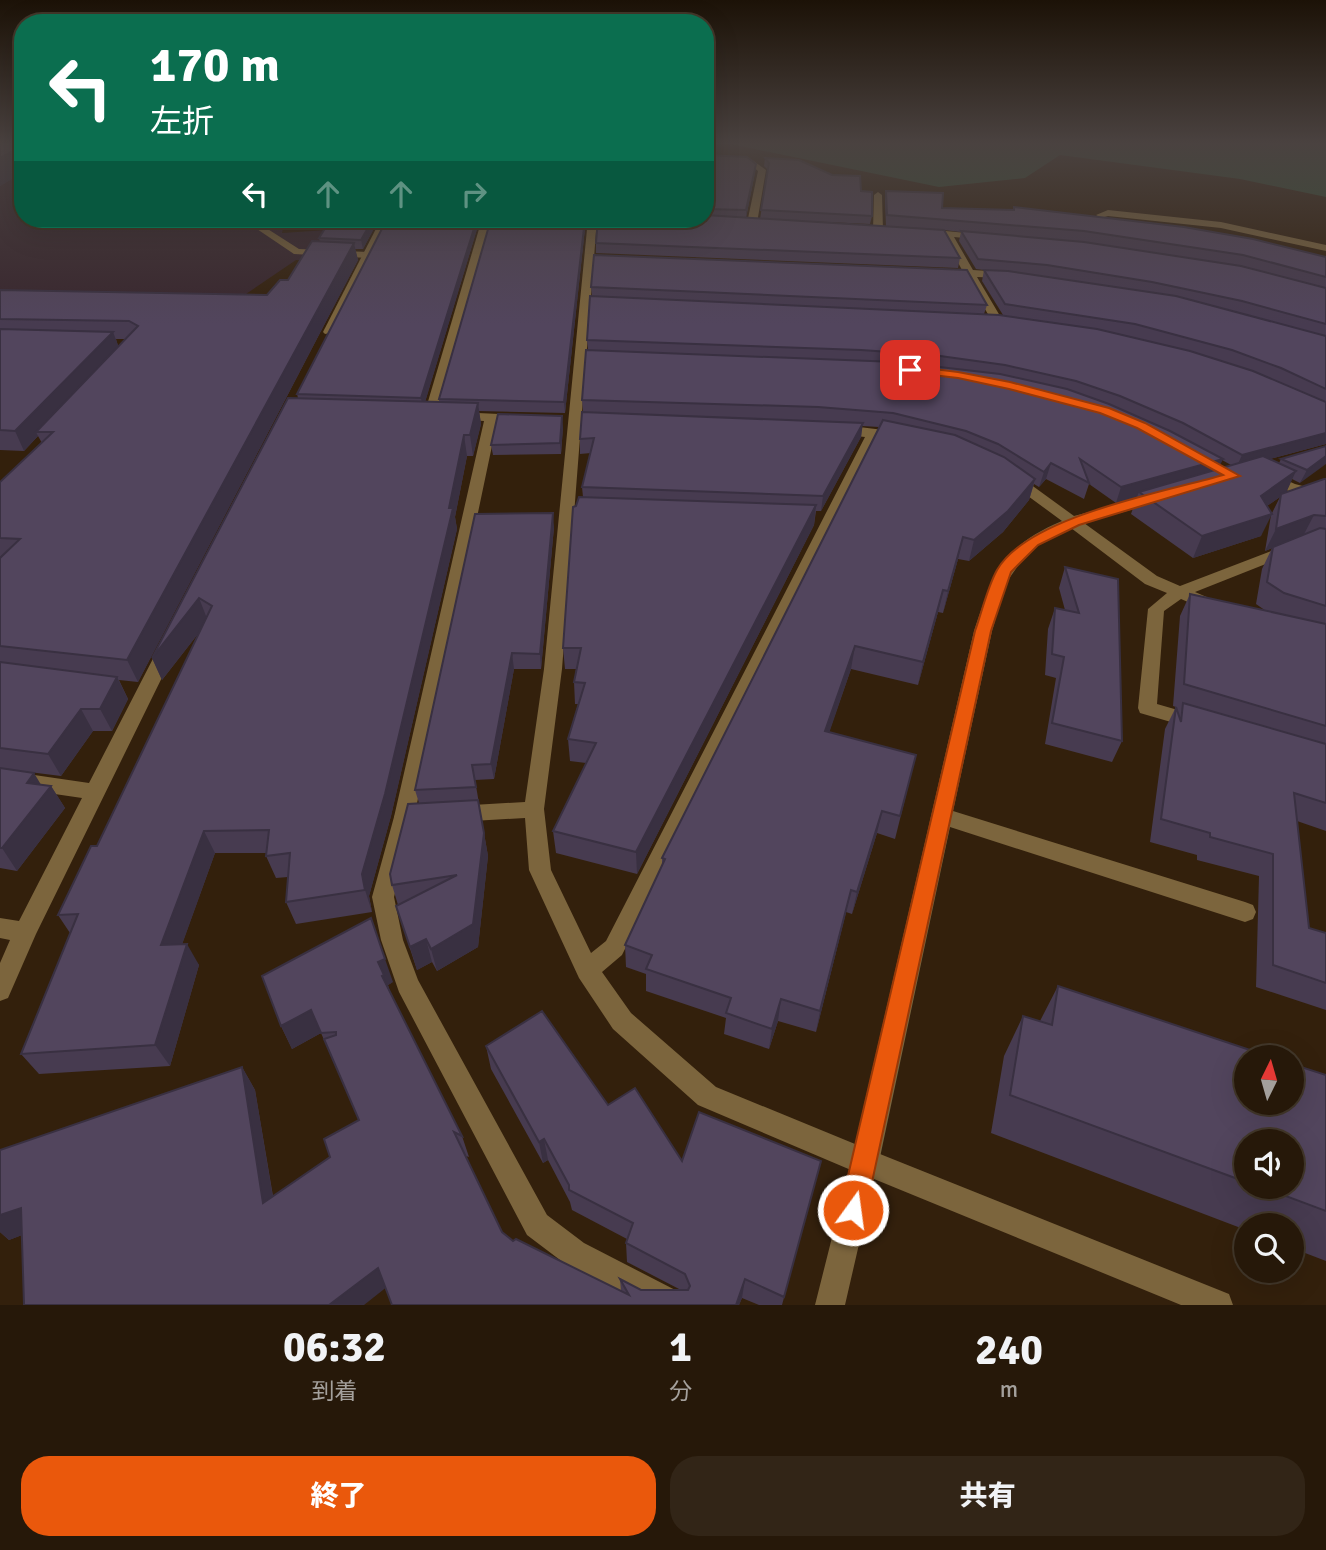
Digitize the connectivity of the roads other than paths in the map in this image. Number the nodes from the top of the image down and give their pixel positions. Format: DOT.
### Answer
graph roads {
  1 [pos="756,203"];
  2 [pos="878,203"];
  3 [pos="1101,215"];
  4 [pos="1245,218"];
  5 [pos="739,223"];
  6 [pos="752,223"];
  7 [pos="764,224"];
  8 [pos="260,228"];
  9 [pos="382,228"];
  10 [pos="484,228"];
  11 [pos="591,228"];
  12 [pos="866,229"];
  13 [pos="878,230"];
  14 [pos="1245,230"];
  15 [pos="892,231"];
  16 [pos="920,232"];
  17 [pos="947,233"];
  18 [pos="1001,239"];
  19 [pos="1326,248"];
  20 [pos="368,255"];
  21 [pos="588,258"];
  22 [pos="602,258"];
  23 [pos="929,272"];
  24 [pos="969,274"];
  25 [pos="1018,277"];
  26 [pos="583,302"];
  27 [pos="597,302"];
  28 [pos="997,321"];
  29 [pos="325,341"];
  30 [pos="491,418"];
  31 [pos="532,419"];
  32 [pos="821,429"];
  33 [pos="874,432"];
  34 [pos="918,441"];
  35 [pos="1279,463"];
  36 [pos="1006,472"];
  37 [pos="1167,495"];
  38 [pos="1326,496"];
  39 [pos="1074,522"];
  40 [pos="1326,546"];
  41 [pos="1178,593"];
  42 [pos="1225,610"];
  43 [pos="176,631"];
  44 [pos="1211,727"];
  45 [pos="0,778"];
  46 [pos="94,792"];
  47 [pos="534,809"];
  48 [pos="943,816"];
  49 [pos="404,817"];
  50 [pos="1245,912"];
  51 [pos="0,928"];
  52 [pos="25,932"];
  53 [pos="587,970"];
  54 [pos="0,989"];
  55 [pos="865,1162"];
  56 [pos="672,1305"];
  57 [pos="830,1305"];
  58 [pos="1218,1305"];
  1 -- 6 [label="street"];
  2 -- 13 [label="street"];
  3 -- 14 [label="street"];
  4 -- 14 [label="street"];
  5 -- 6 [label="street"];
  6 -- 7 [label="street"];
  8 -- 20 [label="street"];
  9 -- 20 [label="street"];
  10 -- 30 [label="street"];
  11 -- 21 [label="street"];
  12 -- 13 [label="street"];
  13 -- 15 [label="street"];
  14 -- 19 [label="street"];
  16 -- 17 [label="street"];
  17 -- 18 [label="street"];
  17 -- 24 [label="street"];
  20 -- 29 [label="street"];
  21 -- 22 [label="street"];
  21 -- 26 [label="street"];
  23 -- 24 [label="street"];
  24 -- 25 [label="street"];
  24 -- 28 [label="street"];
  26 -- 27 [label="street"];
  26 -- 47 [label="street"];
  30 -- 31 [label="street"];
  30 -- 49 [label="street"];
  32 -- 33 [label="street"];
  33 -- 34 [label="street"];
  33 -- 53 [label="street"];
  35 -- 38 [label="street"];
  36 -- 39 [label="street"];
  37 -- 39 [label="street"];
  39 -- 41 [label="street"];
  39 -- 48 [label="street"];
  40 -- 41 [label="street"];
  41 -- 42 [label="street"];
  41 -- 44 [label="street"];
  43 -- 46 [label="street"];
  45 -- 46 [label="street"];
  46 -- 52 [label="street"];
  47 -- 49 [label="street"];
  47 -- 53 [label="street"];
  48 -- 50 [label="street"];
  48 -- 55 [label="street"];
  49 -- 56 [label="street"];
  51 -- 52 [label="street"];
  52 -- 54 [label="street"];
  53 -- 55 [label="street"];
  55 -- 57 [label="street"];
  55 -- 58 [label="street"];
}
